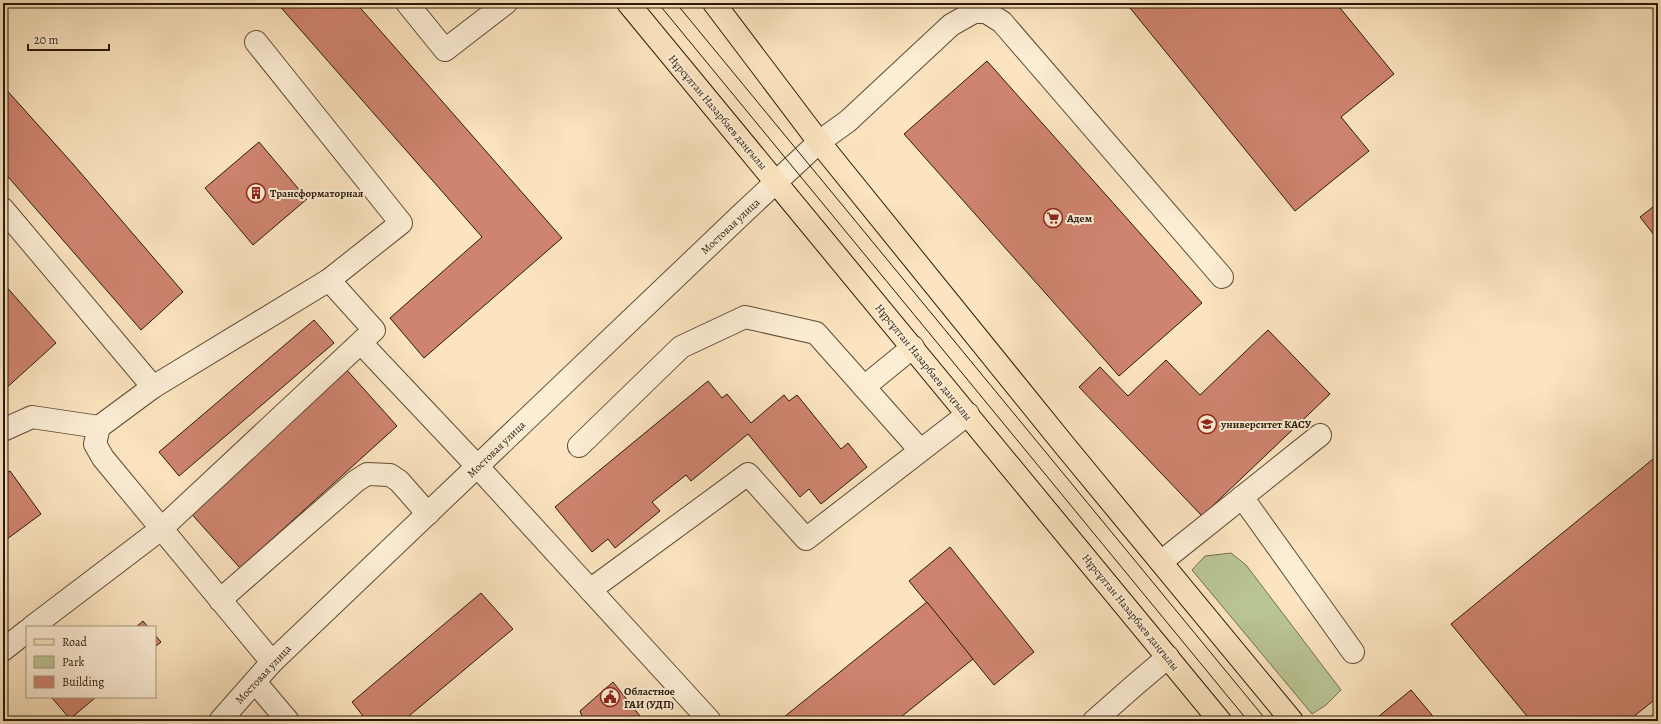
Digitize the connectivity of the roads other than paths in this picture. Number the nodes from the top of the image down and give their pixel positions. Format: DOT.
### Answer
graph roads {
  1 [pos="407,3"];
  2 [pos="506,3"];
  3 [pos="628,3"];
  4 [pos="714,3"];
  5 [pos="256,42"];
  6 [pos="819,142"];
  7 [pos="777,183"];
  8 [pos="3,208"];
  9 [pos="1222,278"];
  10 [pos="329,280"];
  11 [pos="361,343"];
  12 [pos="913,347"];
  13 [pos="153,387"];
  14 [pos="864,387"];
  15 [pos="968,414"];
  16 [pos="99,427"];
  17 [pos="3,430"];
  18 [pos="1320,435"];
  19 [pos="579,446"];
  20 [pos="920,450"];
  21 [pos="478,466"];
  22 [pos="1242,497"];
  23 [pos="428,514"];
  24 [pos="161,528"];
  25 [pos="1161,562"];
  26 [pos="590,590"];
  27 [pos="220,600"];
  28 [pos="33,626"];
  29 [pos="26,632"];
  30 [pos="3,650"];
  31 [pos="1353,652"];
  32 [pos="1168,657"];
  33 [pos="272,662"];
  34 [pos="255,682"];
  35 [pos="220,721"];
  36 [pos="288,721"];
  37 [pos="710,721"];
  38 [pos="1094,721"];
  39 [pos="1220,721"];
  40 [pos="1292,721"];
  1 -- 2 [label="street"];
  3 -- 7 [label="main road, Нұрсұлтан Назарбаев даңғылы"];
  4 -- 6 [label="main road"];
  5 -- 10 [label="street"];
  6 -- 7 [label="street, Мостовая улица"];
  6 -- 9 [label="street, Мостовая улица"];
  6 -- 25 [label="main road"];
  7 -- 12 [label="main road, Нұрсұлтан Назарбаев даңғылы"];
  7 -- 21 [label="street, Мостовая улица"];
  8 -- 13 [label="street"];
  10 -- 11 [label="street"];
  10 -- 13 [label="street"];
  11 -- 21 [label="street"];
  11 -- 24 [label="street"];
  12 -- 14 [label="street"];
  12 -- 15 [label="main road, Нұрсұлтан Назарбаев даңғылы"];
  13 -- 16 [label="street"];
  14 -- 19 [label="street"];
  14 -- 20 [label="street"];
  15 -- 20 [label="street"];
  15 -- 32 [label="main road, Нұрсұлтан Назарбаев даңғылы"];
  16 -- 17 [label="street"];
  16 -- 24 [label="street"];
  18 -- 22 [label="street"];
  20 -- 26 [label="street"];
  21 -- 23 [label="street, Мостовая улица"];
  21 -- 26 [label="street"];
  22 -- 25 [label="street"];
  22 -- 31 [label="street"];
  23 -- 27 [label="street"];
  23 -- 33 [label="street, Мостовая улица"];
  24 -- 27 [label="street"];
  24 -- 28 [label="street"];
  25 -- 40 [label="main road"];
  26 -- 37 [label="street"];
  27 -- 33 [label="street"];
  29 -- 30 [label="street"];
  32 -- 38 [label="street"];
  32 -- 39 [label="main road, Нұрсұлтан Назарбаев даңғылы"];
  33 -- 34 [label="street, Мостовая улица"];
  34 -- 35 [label="street, Мостовая улица"];
  34 -- 36 [label="street"];
}
